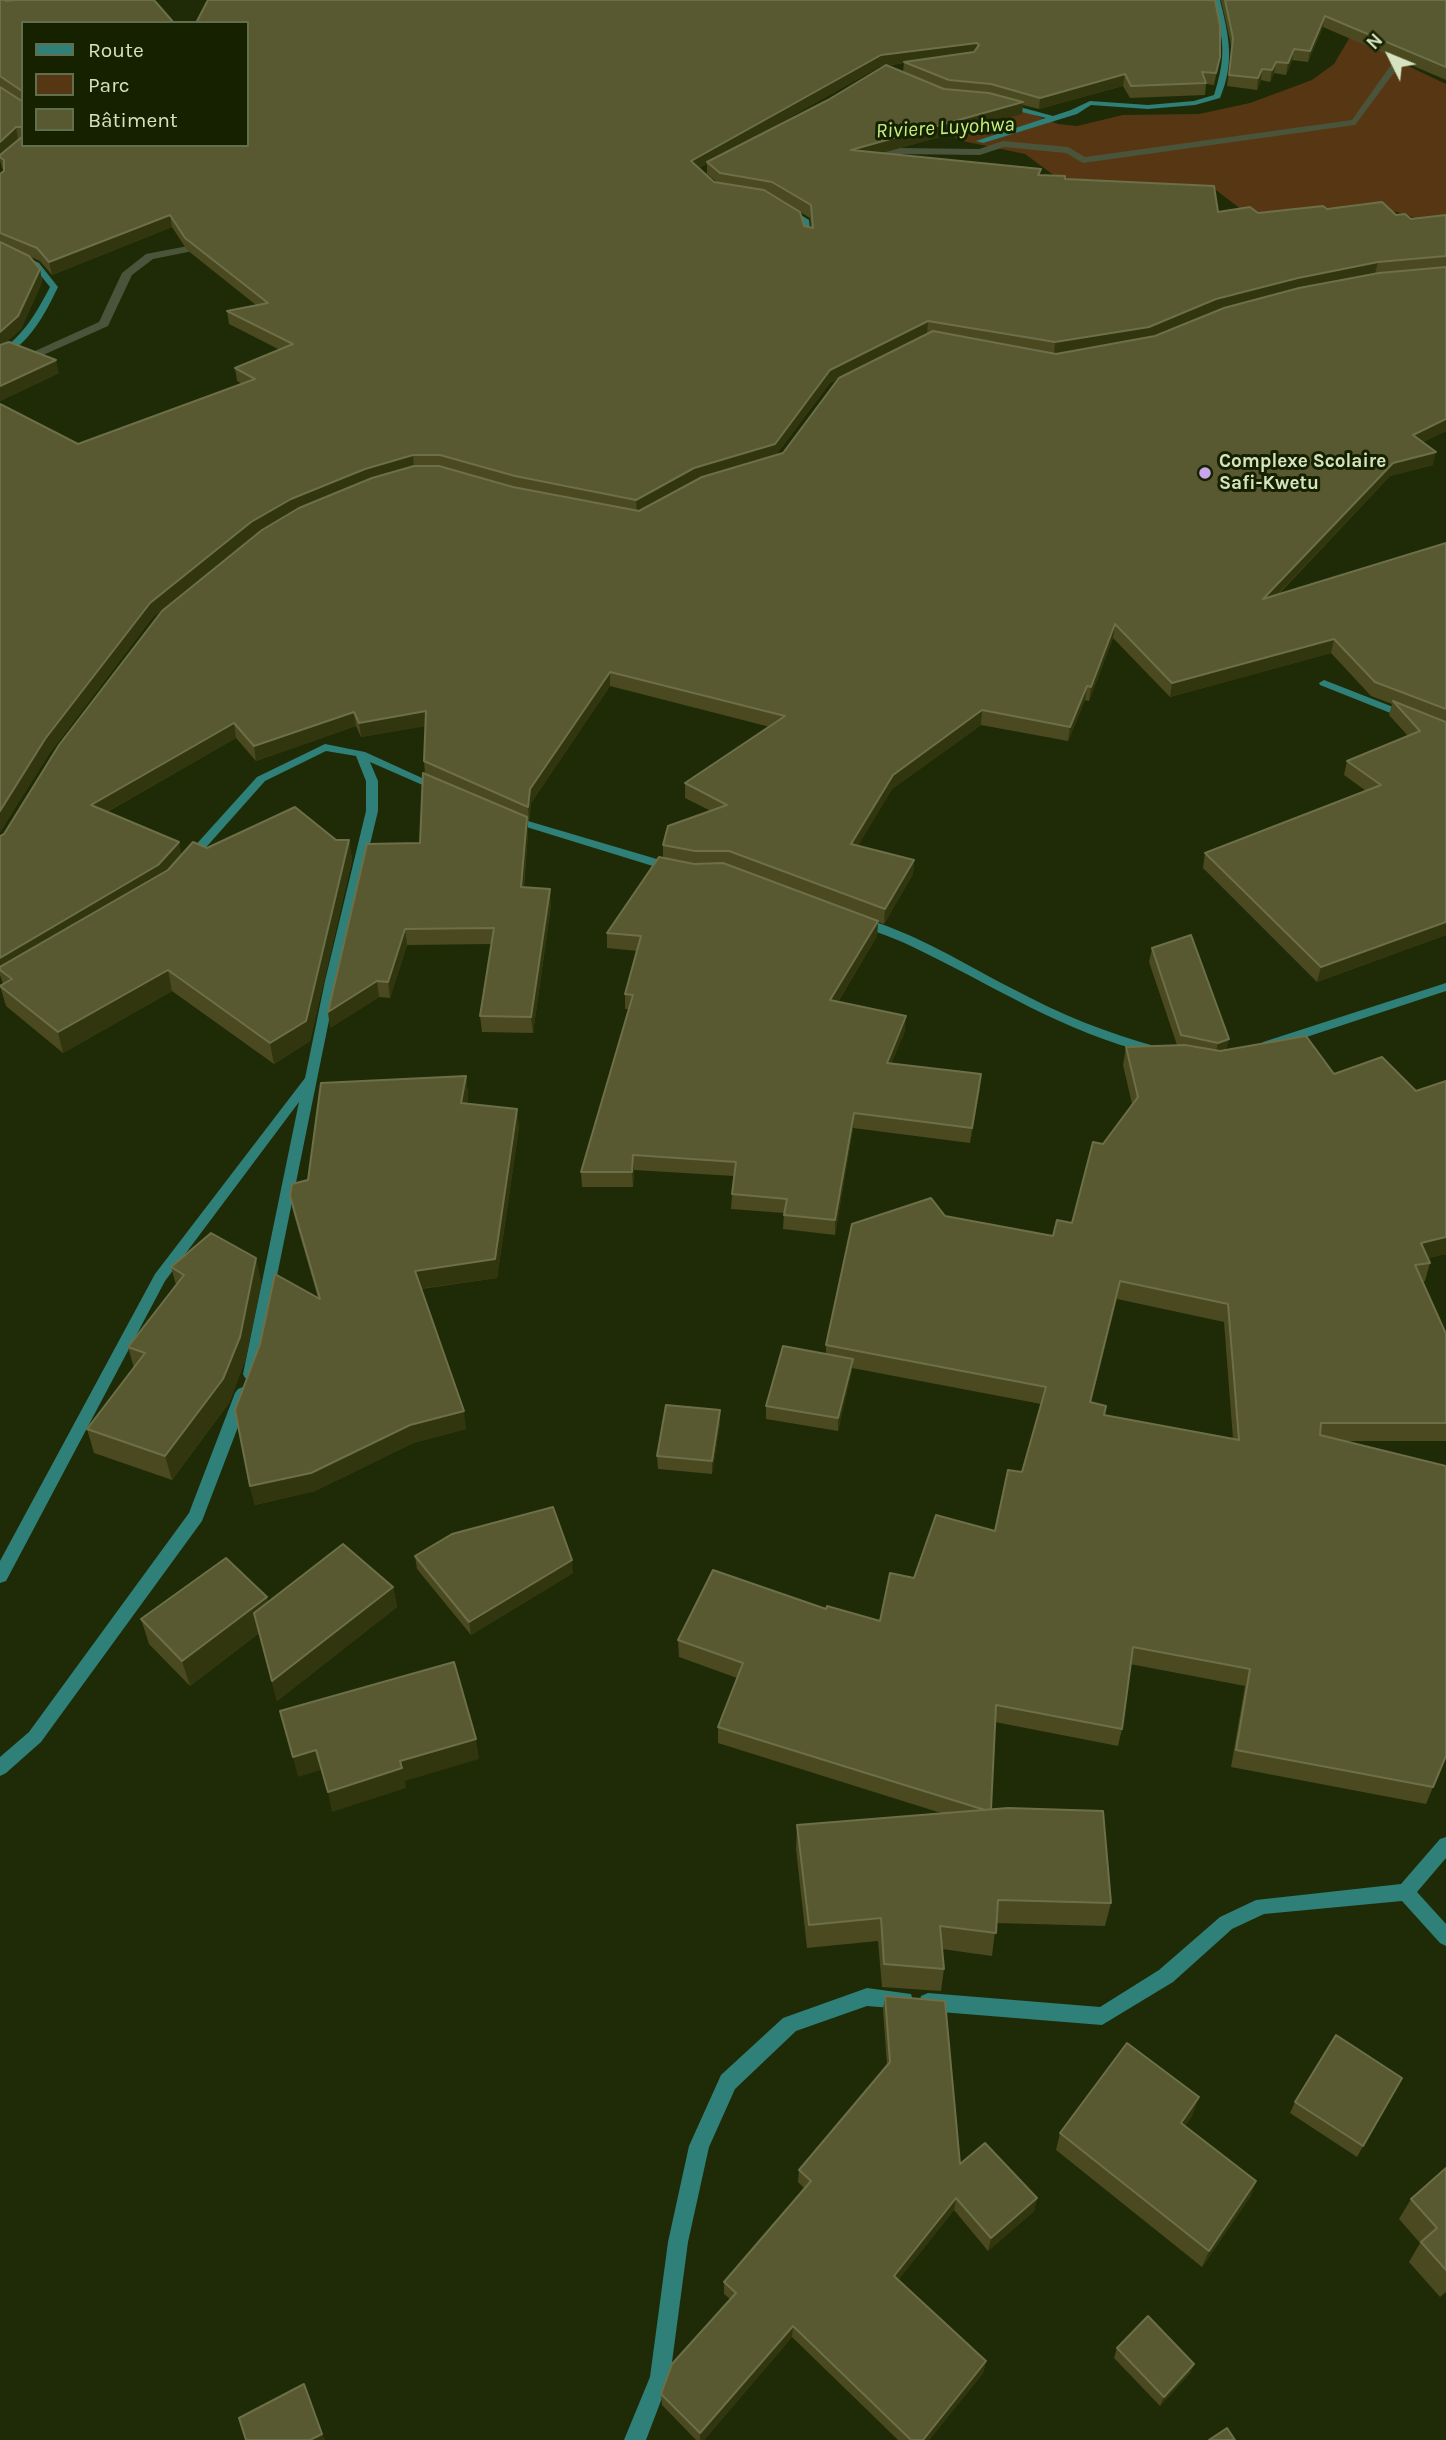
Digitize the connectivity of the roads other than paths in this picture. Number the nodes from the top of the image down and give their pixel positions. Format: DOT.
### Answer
graph roads {
  1 [pos="1217,0"];
  2 [pos="1000,104"];
  3 [pos="1051,117"];
  4 [pos="981,141"];
  5 [pos="777,204"];
  6 [pos="808,236"];
  7 [pos="0,247"];
  8 [pos="0,355"];
  9 [pos="1324,683"];
  10 [pos="1414,719"];
  11 [pos="360,754"];
  12 [pos="449,792"];
  13 [pos="500,814"];
  14 [pos="184,865"];
  15 [pos="682,869"];
  16 [pos="849,918"];
  17 [pos="1446,987"];
  18 [pos="1253,1050"];
  19 [pos="1174,1054"];
  20 [pos="311,1077"];
  21 [pos="0,1576"];
  22 [pos="0,1768"];
  23 [pos="1446,1845"];
  24 [pos="1406,1892"];
  25 [pos="1446,1937"];
  26 [pos="635,2440"];
  1 -- 3 [label="street"];
  2 -- 3 [label="street"];
  3 -- 4 [label="street"];
  5 -- 6 [label="street"];
  7 -- 8 [label="street"];
  9 -- 10 [label="street"];
  11 -- 12 [label="street"];
  11 -- 14 [label="street"];
  11 -- 20 [label="street"];
  13 -- 15 [label="street"];
  16 -- 19 [label="street"];
  17 -- 18 [label="street"];
  20 -- 21 [label="street"];
  20 -- 22 [label="street"];
  23 -- 24 [label="street"];
  24 -- 25 [label="street"];
  24 -- 26 [label="street"];
}
